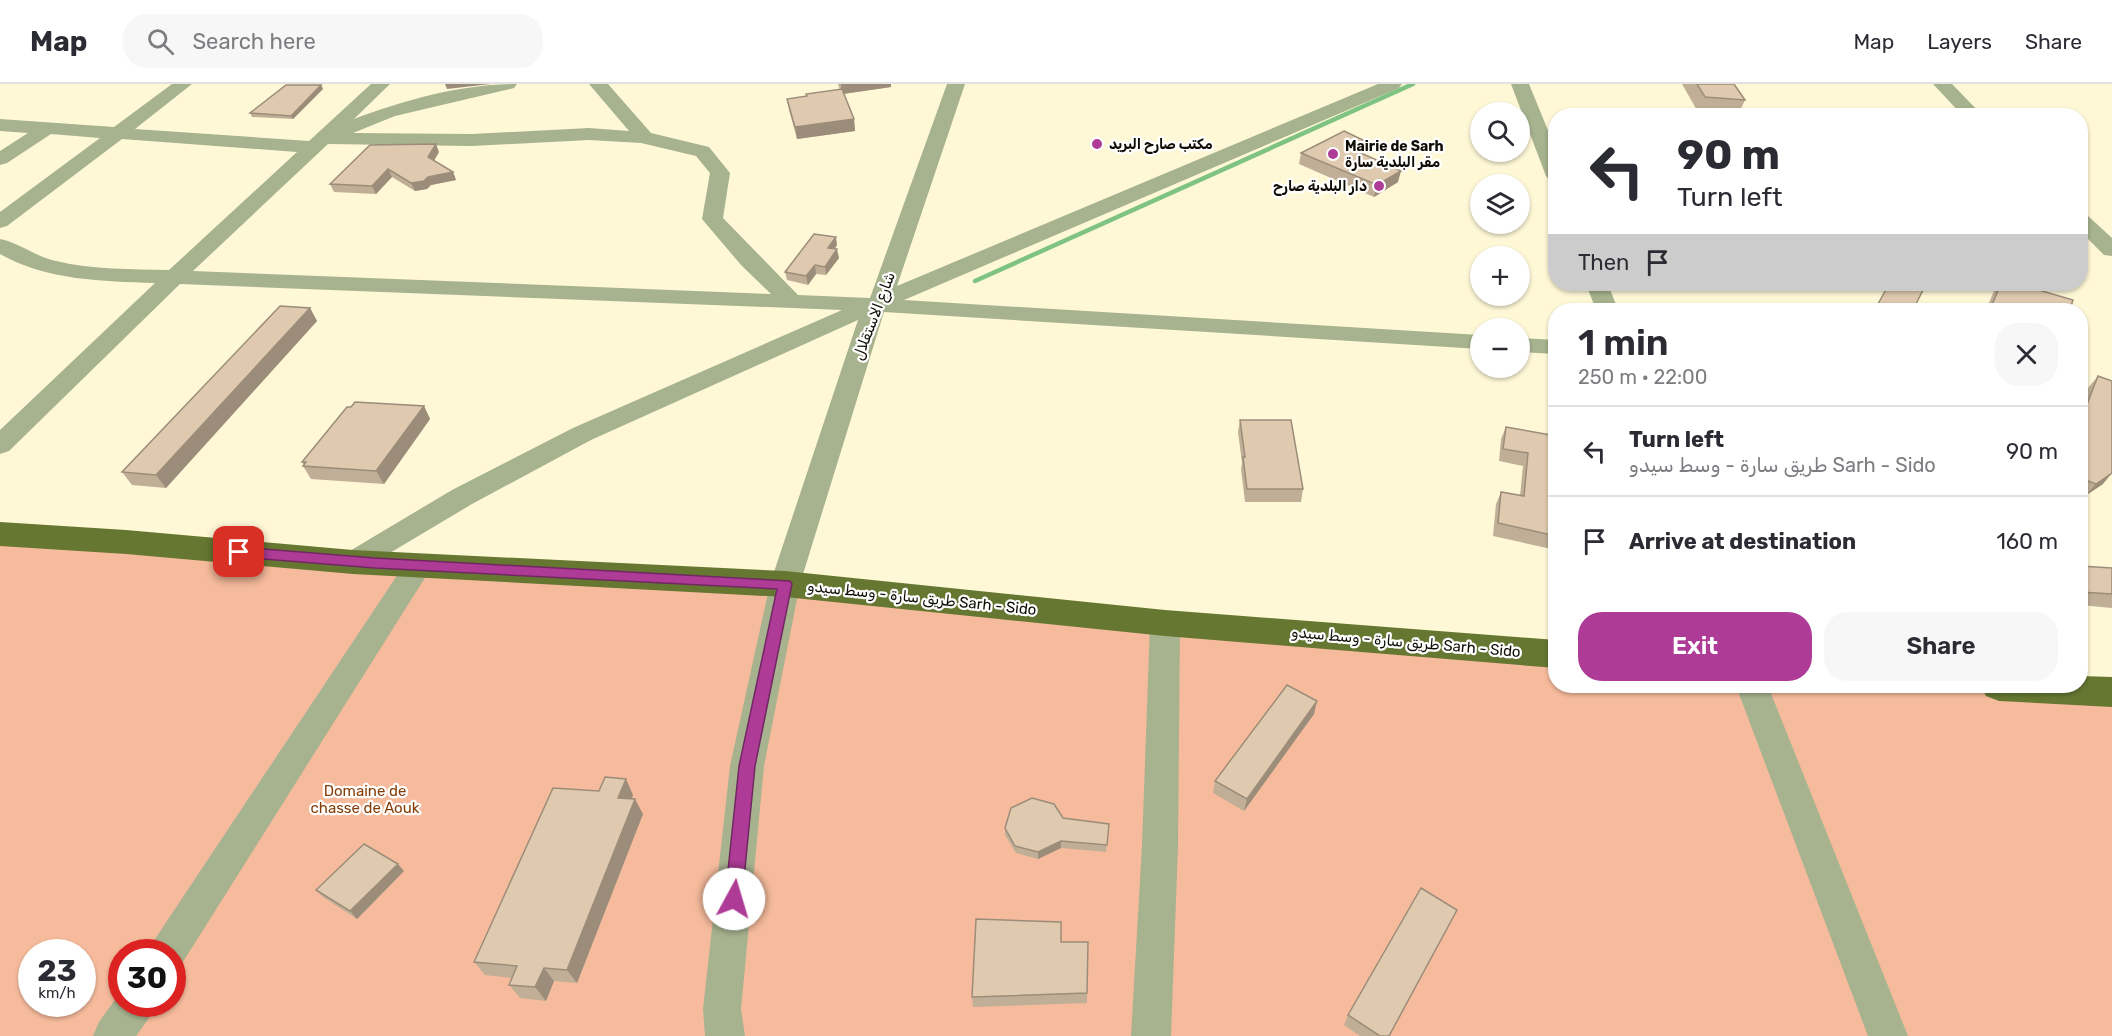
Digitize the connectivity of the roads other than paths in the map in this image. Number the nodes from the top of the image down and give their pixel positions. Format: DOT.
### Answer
graph roads {
  1 [pos="183,84"];
  2 [pos="381,84"];
  3 [pos="508,84"];
  4 [pos="598,84"];
  5 [pos="956,84"];
  6 [pos="1393,84"];
  7 [pos="1520,84"];
  8 [pos="1942,84"];
  9 [pos="1966,108"];
  10 [pos="0,125"];
  11 [pos="48,128"];
  12 [pos="118,133"];
  13 [pos="644,137"];
  14 [pos="317,142"];
  15 [pos="1548,156"];
  16 [pos="0,159"];
  17 [pos="0,222"];
  18 [pos="2088,227"];
  19 [pos="0,245"];
  20 [pos="2112,250"];
  21 [pos="173,278"];
  22 [pos="792,302"];
  23 [pos="877,305"];
  24 [pos="1470,341"];
  25 [pos="1530,346"];
  26 [pos="1548,347"];
  27 [pos="0,445"];
  28 [pos="0,534"];
  29 [pos="353,562"];
  30 [pos="418,566"];
  31 [pos="785,584"];
  32 [pos="1165,623"];
  33 [pos="1548,653"];
  34 [pos="2088,691"];
  35 [pos="2112,692"];
  36 [pos="1755,693"];
  37 [pos="176,939"];
  38 [pos="126,1017"];
  39 [pos="114,1036"];
  40 [pos="725,1036"];
  41 [pos="1150,1036"];
  42 [pos="1888,1036"];
  1 -- 12 [label="street"];
  2 -- 14 [label="street"];
  3 -- 14 [label="street"];
  4 -- 13 [label="street"];
  5 -- 23 [label="street, شارع الاستقلال"];
  6 -- 23 [label="street"];
  7 -- 15 [label="street"];
  8 -- 9 [label="street"];
  10 -- 11 [label="street"];
  11 -- 12 [label="street"];
  11 -- 16 [label="street"];
  12 -- 14 [label="street"];
  12 -- 17 [label="street"];
  13 -- 14 [label="street"];
  13 -- 22 [label="street"];
  14 -- 21 [label="street"];
  18 -- 20 [label="street"];
  19 -- 21 [label="street"];
  21 -- 22 [label="street"];
  21 -- 27 [label="street"];
  22 -- 23 [label="street"];
  23 -- 24 [label="street"];
  23 -- 29 [label="street"];
  23 -- 31 [label="street, شارع الاستقلال"];
  25 -- 26 [label="street"];
  28 -- 29 [label="main road, طريق سارة - وسط سيدو Sarh - Sido"];
  29 -- 30 [label="main road, طريق سارة - وسط سيدو Sarh - Sido"];
  30 -- 31 [label="main road, طريق سارة - وسط سيدو Sarh - Sido"];
  30 -- 37 [label="street"];
  31 -- 32 [label="main road, طريق سارة - وسط سيدو Sarh - Sido"];
  31 -- 40 [label="street, شارع الاستقلال"];
  32 -- 33 [label="main road, طريق سارة - وسط سيدو Sarh - Sido"];
  32 -- 41 [label="street"];
  34 -- 35 [label="main road"];
  36 -- 42 [label="street"];
  38 -- 39 [label="street"];
}
